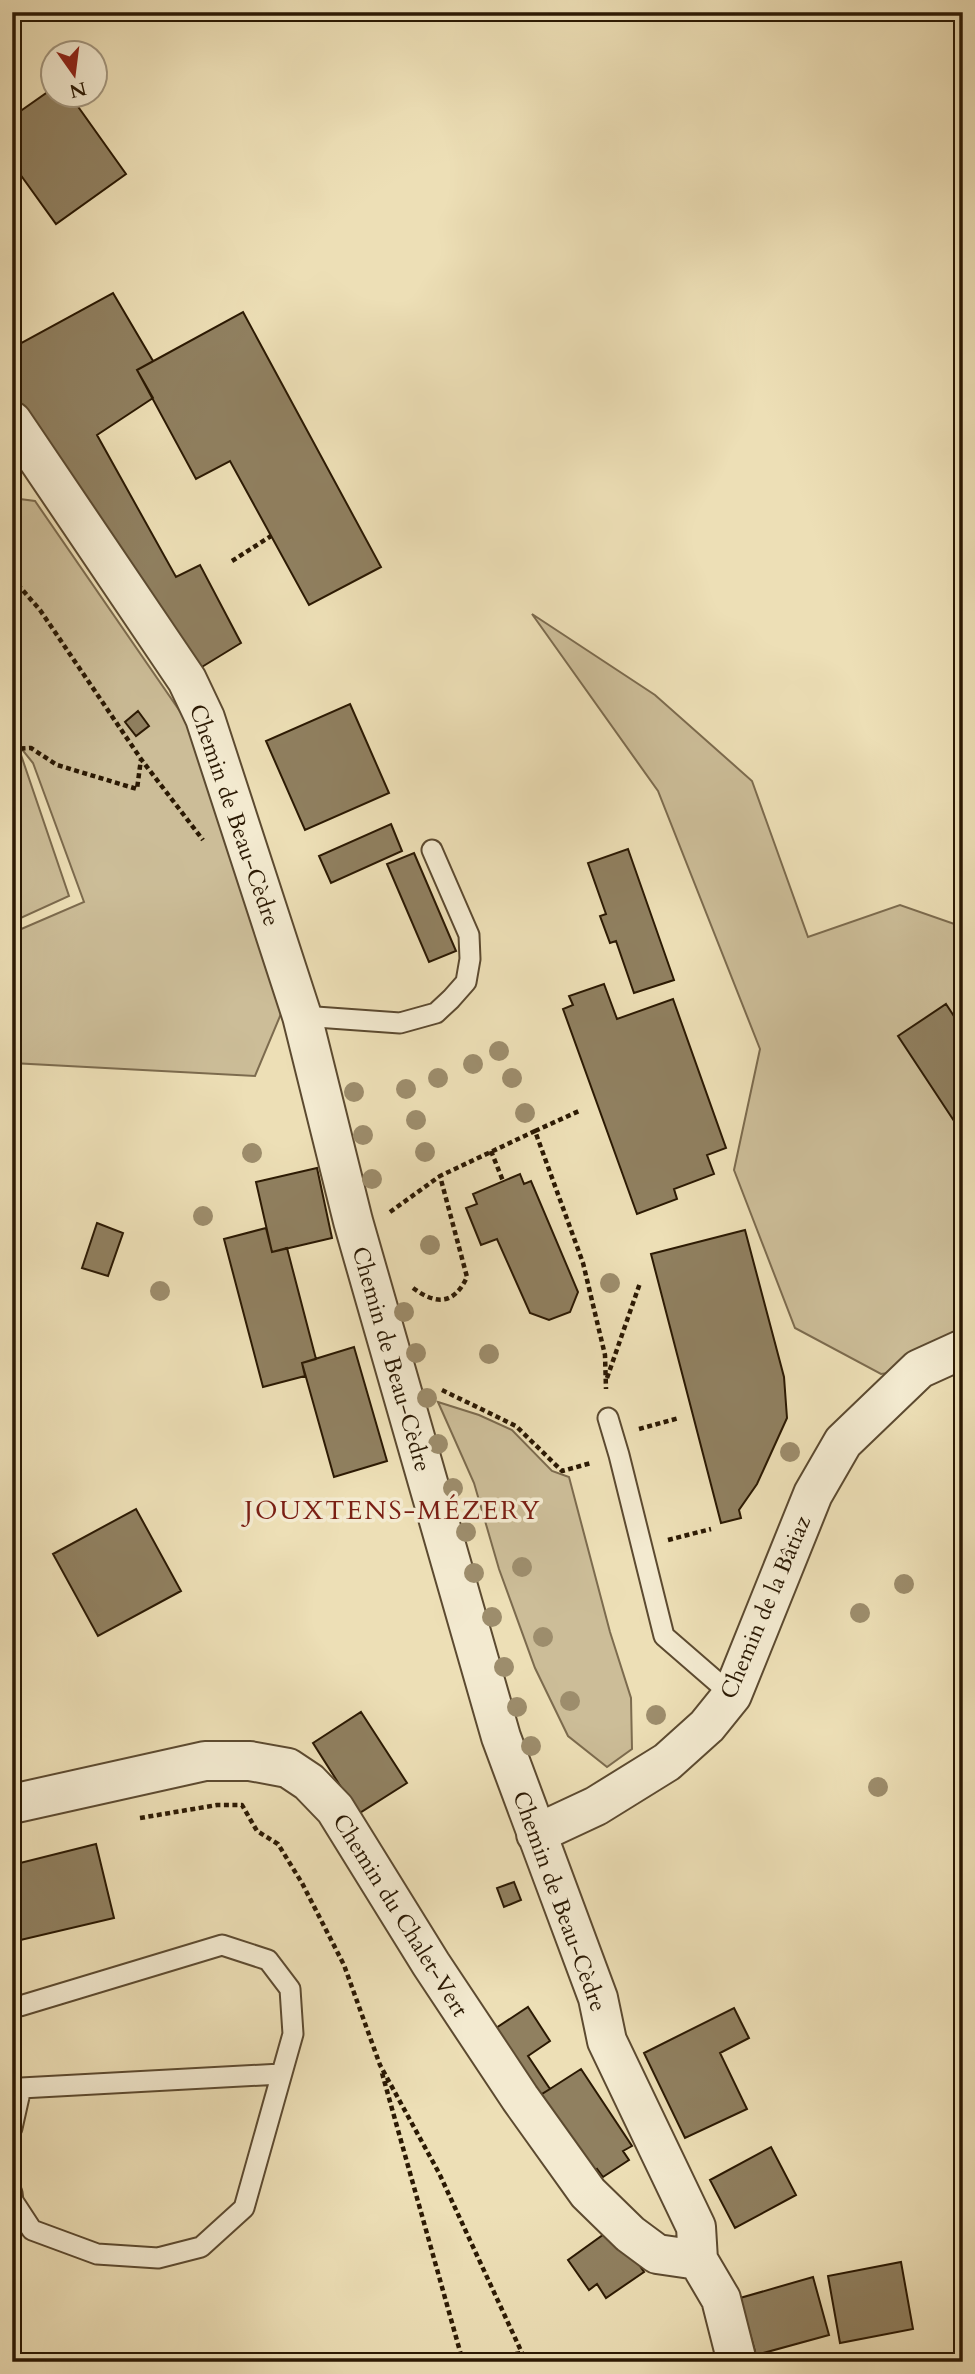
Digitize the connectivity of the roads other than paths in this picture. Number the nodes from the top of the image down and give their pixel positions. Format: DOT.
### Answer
graph roads {
  1 [pos="12,421"];
  2 [pos="432,850"];
  3 [pos="302,1016"];
  4 [pos="963,1349"];
  5 [pos="610,1427"];
  6 [pos="732,1695"];
  7 [pos="12,1804"];
  8 [pos="536,1834"];
  9 [pos="12,2005"];
  10 [pos="281,2074"];
  11 [pos="12,2128"];
  12 [pos="12,2193"];
  13 [pos="698,2260"];
  14 [pos="737,2362"];
  1 -- 3 [label="street, Chemin de Beau-Cèdre"];
  2 -- 3 [label="lane"];
  3 -- 8 [label="street, Chemin de Beau-Cèdre"];
  4 -- 6 [label="street, Chemin de la Bâtiaz"];
  5 -- 6 [label="lane"];
  6 -- 8 [label="street, Chemin de la Bâtiaz"];
  7 -- 13 [label="street, Chemin du Chalet-Vert"];
  8 -- 13 [label="street, Chemin de Beau-Cèdre"];
  9 -- 10 [label="lane"];
  10 -- 11 [label="lane"];
  10 -- 12 [label="lane"];
  13 -- 14 [label="street, Chemin de Beau-Cèdre"];
}
